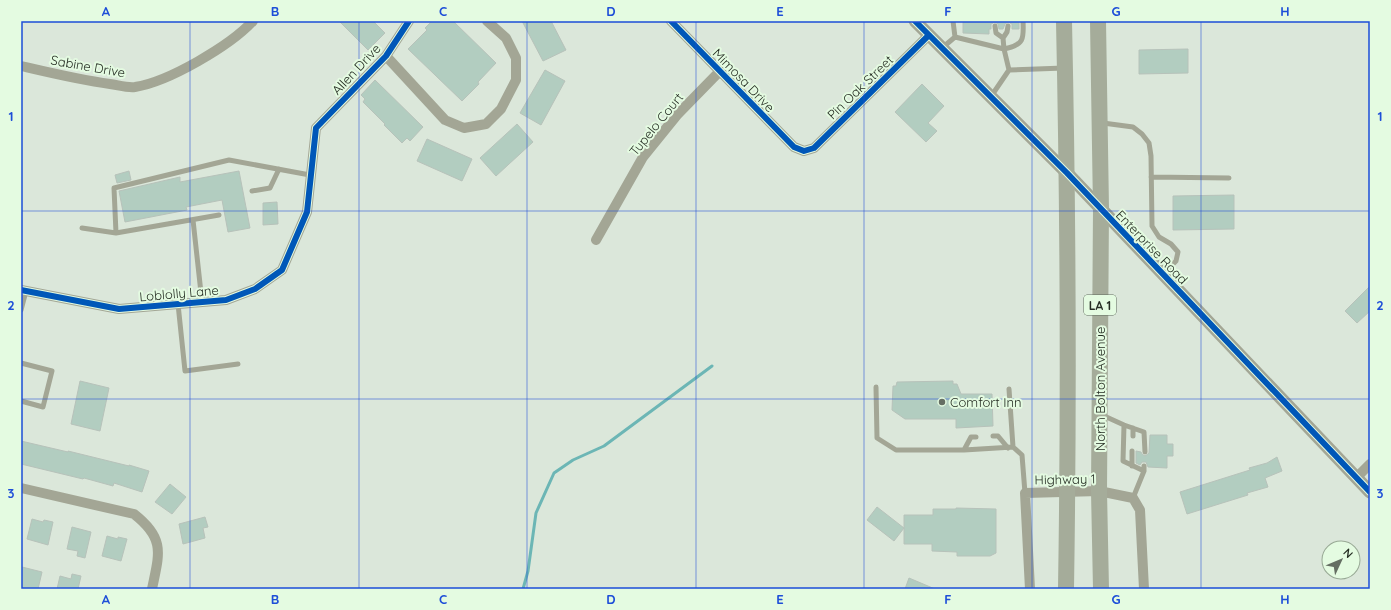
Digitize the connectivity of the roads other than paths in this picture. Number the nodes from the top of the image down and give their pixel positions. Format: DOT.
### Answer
graph roads {
  1 [pos="253,21"];
  2 [pos="409,21"];
  3 [pos="487,21"];
  4 [pos="671,21"];
  5 [pos="915,21"];
  6 [pos="953,21"];
  7 [pos="1023,21"];
  8 [pos="1064,21"];
  9 [pos="1098,21"];
  10 [pos="995,26"];
  11 [pos="1008,26"];
  12 [pos="929,35"];
  13 [pos="954,37"];
  14 [pos="1003,38"];
  15 [pos="942,48"];
  16 [pos="1004,49"];
  17 [pos="386,56"];
  18 [pos="21,66"];
  19 [pos="1065,68"];
  20 [pos="1009,70"];
  21 [pos="720,71"];
  22 [pos="991,97"];
  23 [pos="1100,123"];
  24 [pos="316,128"];
  25 [pos="804,151"];
  26 [pos="279,169"];
  27 [pos="1067,173"];
  28 [pos="310,175"];
  29 [pos="1151,177"];
  30 [pos="1229,178"];
  31 [pos="252,192"];
  32 [pos="1101,209"];
  33 [pos="219,215"];
  34 [pos="193,220"];
  35 [pos="82,228"];
  36 [pos="116,233"];
  37 [pos="596,240"];
  38 [pos="1163,274"];
  39 [pos="23,291"];
  40 [pos="202,302"];
  41 [pos="178,304"];
  42 [pos="21,310"];
  43 [pos="21,363"];
  44 [pos="238,364"];
  45 [pos="876,387"];
  46 [pos="1010,389"];
  47 [pos="21,401"];
  48 [pos="1100,414"];
  49 [pos="1124,425"];
  50 [pos="1133,428"];
  51 [pos="976,436"];
  52 [pos="993,436"];
  53 [pos="1132,436"];
  54 [pos="1010,447"];
  55 [pos="964,450"];
  56 [pos="1132,451"];
  57 [pos="1144,452"];
  58 [pos="1370,464"];
  59 [pos="1132,466"];
  60 [pos="1356,478"];
  61 [pos="21,488"];
  62 [pos="1068,491"];
  63 [pos="1099,491"];
  64 [pos="1370,492"];
  65 [pos="1025,493"];
  66 [pos="1133,498"];
  67 [pos="152,589"];
  68 [pos="1030,589"];
  69 [pos="1066,589"];
  70 [pos="1100,589"];
  71 [pos="1144,589"];
  1 -- 18 [label="street, Sabine Drive"];
  2 -- 17 [label="street, Allen Drive"];
  3 -- 17 [label="street"];
  4 -- 21 [label="street, Mimosa Drive"];
  5 -- 12 [label="street, Enterprise Road"];
  6 -- 13 [label="lane"];
  7 -- 16 [label="lane"];
  8 -- 19 [label="main road, LA 1"];
  9 -- 23 [label="main road, North Bolton Avenue / LA 1"];
  10 -- 14 [label="lane"];
  11 -- 14 [label="lane"];
  12 -- 15 [label="street, Enterprise Road"];
  12 -- 25 [label="street, Pin Oak Street"];
  13 -- 15 [label="lane"];
  13 -- 16 [label="lane"];
  14 -- 16 [label="lane"];
  15 -- 22 [label="street, Enterprise Road"];
  16 -- 20 [label="lane"];
  17 -- 24 [label="street, Allen Drive"];
  19 -- 20 [label="lane"];
  19 -- 27 [label="main road, LA 1"];
  20 -- 22 [label="lane"];
  21 -- 25 [label="street, Mimosa Drive"];
  21 -- 37 [label="street, Tupelo Court"];
  22 -- 27 [label="street, Enterprise Road"];
  23 -- 29 [label="lane"];
  23 -- 32 [label="main road, North Bolton Avenue / LA 1"];
  24 -- 28 [label="street, Loblolly Lane"];
  26 -- 28 [label="lane"];
  26 -- 31 [label="lane"];
  26 -- 36 [label="lane"];
  27 -- 32 [label="street, Enterprise Road"];
  27 -- 62 [label="main road, LA 1"];
  28 -- 40 [label="street, Loblolly Lane"];
  29 -- 30 [label="lane"];
  29 -- 38 [label="lane"];
  32 -- 38 [label="street, Enterprise Road"];
  32 -- 48 [label="main road, North Bolton Avenue / LA 1"];
  33 -- 34 [label="lane"];
  34 -- 36 [label="lane"];
  34 -- 40 [label="lane"];
  35 -- 36 [label="lane"];
  38 -- 60 [label="street, Enterprise Road"];
  39 -- 41 [label="street, Loblolly Lane"];
  39 -- 42 [label="lane"];
  40 -- 41 [label="street, Loblolly Lane"];
  41 -- 44 [label="lane"];
  43 -- 47 [label="lane"];
  45 -- 55 [label="lane"];
  46 -- 54 [label="lane"];
  48 -- 49 [label="lane"];
  48 -- 63 [label="main road, North Bolton Avenue / LA 1"];
  49 -- 50 [label="lane"];
  49 -- 59 [label="lane"];
  50 -- 53 [label="lane"];
  50 -- 57 [label="lane"];
  51 -- 55 [label="lane"];
  52 -- 54 [label="lane"];
  54 -- 55 [label="lane"];
  54 -- 65 [label="lane"];
  56 -- 59 [label="lane"];
  58 -- 60 [label="street"];
  59 -- 66 [label="lane"];
  60 -- 64 [label="street, Enterprise Road"];
  61 -- 67 [label="street"];
  62 -- 63 [label="street, Highway 1"];
  62 -- 65 [label="street, Highway 1"];
  62 -- 69 [label="main road, LA 1"];
  63 -- 66 [label="street, Highway 1"];
  63 -- 70 [label="main road, North Bolton Avenue / LA 1"];
  65 -- 68 [label="street, Highway 1"];
  66 -- 71 [label="street"];
}
